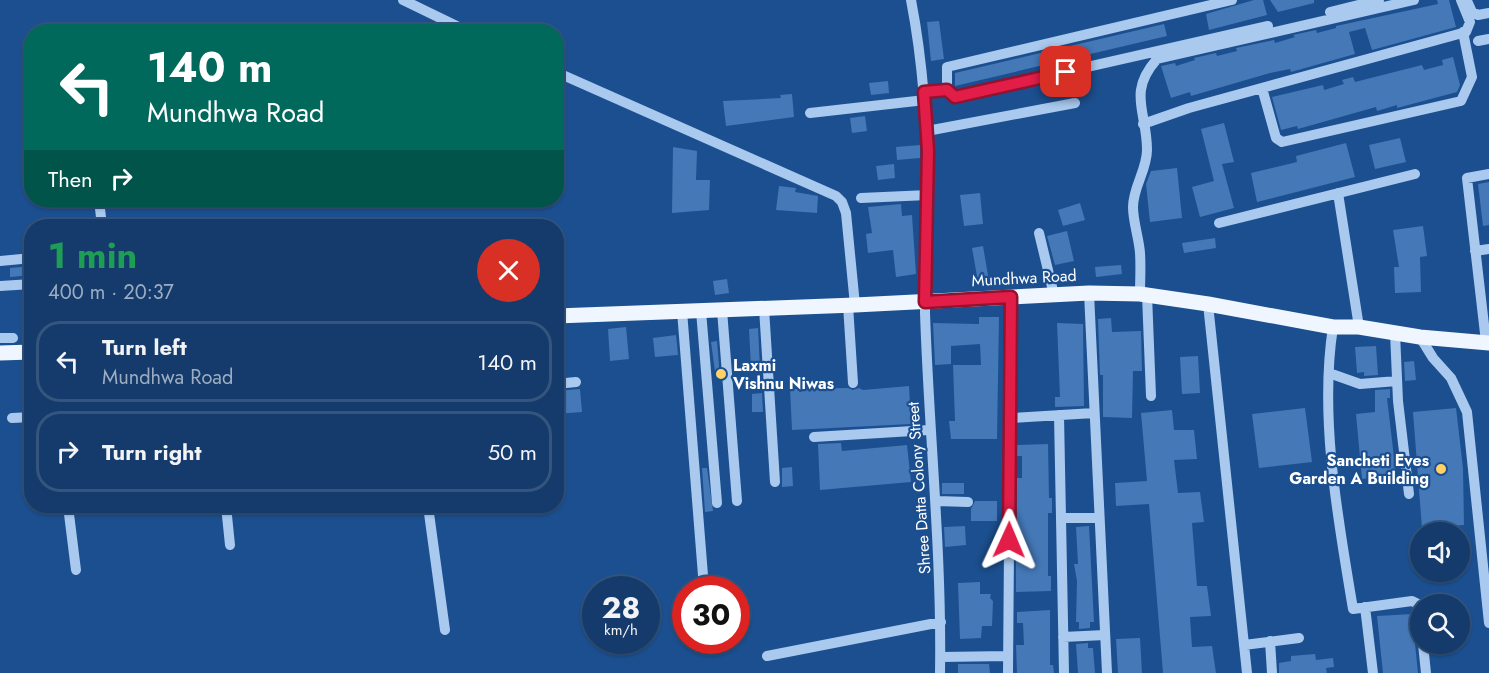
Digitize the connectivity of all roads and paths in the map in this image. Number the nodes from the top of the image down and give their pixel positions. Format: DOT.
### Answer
graph roads {
  1 [pos="403,0"];
  2 [pos="911,0"];
  3 [pos="1232,0"];
  4 [pos="1380,0"];
  5 [pos="1414,0"];
  6 [pos="1461,0"];
  7 [pos="1467,0"];
  8 [pos="1489,13"];
  9 [pos="452,24"];
  10 [pos="1463,32"];
  11 [pos="564,76"];
  12 [pos="1262,88"];
  13 [pos="947,90"];
  14 [pos="925,96"];
  15 [pos="1075,104"];
  16 [pos="810,113"];
  17 [pos="1143,124"];
  18 [pos="927,130"];
  19 [pos="1415,174"];
  20 [pos="1489,174"];
  21 [pos="1338,193"];
  22 [pos="928,195"];
  23 [pos="861,198"];
  24 [pos="1220,223"];
  25 [pos="1039,233"];
  26 [pos="1489,249"];
  27 [pos="1475,251"];
  28 [pos="24,259"];
  29 [pos="0,261"];
  30 [pos="24,284"];
  31 [pos="0,286"];
  32 [pos="1089,293"];
  33 [pos="1054,295"];
  34 [pos="1144,295"];
  35 [pos="1011,297"];
  36 [pos="925,302"];
  37 [pos="1208,304"];
  38 [pos="851,305"];
  39 [pos="764,308"];
  40 [pos="701,310"];
  41 [pos="722,310"];
  42 [pos="682,311"];
  43 [pos="564,316"];
  44 [pos="1333,327"];
  45 [pos="1359,327"];
  46 [pos="1395,333"];
  47 [pos="1420,337"];
  48 [pos="0,338"];
  49 [pos="13,338"];
  50 [pos="1488,342"];
  51 [pos="24,352"];
  52 [pos="0,353"];
  53 [pos="1329,373"];
  54 [pos="1397,381"];
  55 [pos="576,382"];
  56 [pos="564,383"];
  57 [pos="853,383"];
  58 [pos="1151,396"];
  59 [pos="1095,413"];
  60 [pos="1059,415"];
  61 [pos="24,417"];
  62 [pos="12,418"];
  63 [pos="1010,418"];
  64 [pos="929,430"];
  65 [pos="814,437"];
  66 [pos="775,482"];
  67 [pos="1409,494"];
  68 [pos="737,501"];
  69 [pos="937,501"];
  70 [pos="968,502"];
  71 [pos="717,503"];
  72 [pos="69,513"];
  73 [pos="227,513"];
  74 [pos="429,513"];
  75 [pos="1061,518"];
  76 [pos="1100,518"];
  77 [pos="230,545"];
  78 [pos="76,570"];
  79 [pos="703,576"];
  80 [pos="1410,601"];
  81 [pos="1365,607"];
  82 [pos="941,622"];
  83 [pos="1489,622"];
  84 [pos="445,630"];
  85 [pos="1105,635"];
  86 [pos="1063,637"];
  87 [pos="1299,638"];
  88 [pos="1270,641"];
  89 [pos="1244,645"];
  90 [pos="1424,654"];
  91 [pos="767,656"];
  92 [pos="1008,656"];
  93 [pos="941,657"];
  94 [pos="940,673"];
  95 [pos="1008,673"];
  96 [pos="1064,673"];
  97 [pos="1107,673"];
  98 [pos="1247,673"];
  99 [pos="1272,673"];
  100 [pos="1373,673"];
  101 [pos="1426,673"];
  1 -- 9 [label="street"];
  2 -- 14 [label="street, Shree Datta Colony Street"];
  3 -- 13 [label="street"];
  4 -- 13 [label="street"];
  5 -- 17 [label="street"];
  6 -- 10 [label="street"];
  7 -- 8 [label="street"];
  10 -- 12 [label="street"];
  10 -- 12 [label="street"];
  11 -- 38 [label="street"];
  12 -- 17 [label="street"];
  13 -- 14 [label="street"];
  14 -- 16 [label="street"];
  14 -- 18 [label="street, Shree Datta Colony Street"];
  15 -- 18 [label="street"];
  17 -- 34 [label="street"];
  18 -- 22 [label="street, Shree Datta Colony Street"];
  19 -- 21 [label="street"];
  20 -- 27 [label="street"];
  21 -- 24 [label="street"];
  21 -- 45 [label="street"];
  22 -- 23 [label="street"];
  22 -- 36 [label="street, Shree Datta Colony Street"];
  25 -- 33 [label="street"];
  26 -- 27 [label="street"];
  27 -- 50 [label="street"];
  28 -- 29 [label="street"];
  30 -- 31 [label="street"];
  32 -- 33 [label="main road, Mundhwa Road"];
  32 -- 34 [label="main road, Mundhwa Road"];
  32 -- 59 [label="street"];
  33 -- 35 [label="main road, Mundhwa Road"];
  34 -- 37 [label="main road, Mundhwa Road"];
  34 -- 58 [label="street"];
  35 -- 36 [label="main road, Mundhwa Road"];
  35 -- 63 [label="street"];
  36 -- 38 [label="main road, Mundhwa Road"];
  36 -- 64 [label="street, Shree Datta Colony Street"];
  37 -- 44 [label="main road, Mundhwa Road"];
  37 -- 89 [label="street"];
  38 -- 39 [label="main road, Mundhwa Road"];
  38 -- 57 [label="street"];
  39 -- 41 [label="main road, Mundhwa Road"];
  39 -- 66 [label="street"];
  40 -- 41 [label="main road, Mundhwa Road"];
  40 -- 42 [label="main road, Mundhwa Road"];
  40 -- 71 [label="street"];
  41 -- 68 [label="street"];
  42 -- 43 [label="main road, Mundhwa Road"];
  42 -- 79 [label="street"];
  44 -- 45 [label="main road, Mundhwa Road"];
  44 -- 53 [label="street"];
  45 -- 46 [label="main road, Mundhwa Road"];
  46 -- 47 [label="main road, Mundhwa Road"];
  46 -- 54 [label="street"];
  47 -- 50 [label="main road, Mundhwa Road"];
  47 -- 83 [label="street"];
  48 -- 49 [label="street"];
  51 -- 52 [label="main road"];
  53 -- 54 [label="street"];
  53 -- 81 [label="street"];
  54 -- 67 [label="street"];
  55 -- 56 [label="street"];
  59 -- 60 [label="street"];
  59 -- 76 [label="street"];
  60 -- 63 [label="street"];
  60 -- 75 [label="street"];
  61 -- 62 [label="street"];
  63 -- 92 [label="street"];
  64 -- 65 [label="street"];
  64 -- 69 [label="street, Shree Datta Colony Street"];
  69 -- 70 [label="street"];
  69 -- 82 [label="street, Shree Datta Colony Street"];
  72 -- 78 [label="street"];
  73 -- 77 [label="street"];
  74 -- 84 [label="street"];
  75 -- 76 [label="street"];
  75 -- 86 [label="street"];
  76 -- 85 [label="street"];
  80 -- 81 [label="street"];
  81 -- 100 [label="street"];
  82 -- 91 [label="street"];
  82 -- 93 [label="street, Shree Datta Colony Street"];
  85 -- 86 [label="street"];
  85 -- 97 [label="street"];
  86 -- 96 [label="street"];
  87 -- 88 [label="street"];
  88 -- 89 [label="street"];
  88 -- 99 [label="street"];
  89 -- 98 [label="street"];
  90 -- 101 [label="street"];
  92 -- 93 [label="street"];
  92 -- 95 [label="street"];
  93 -- 94 [label="street, Shree Datta Colony Street"];
}
